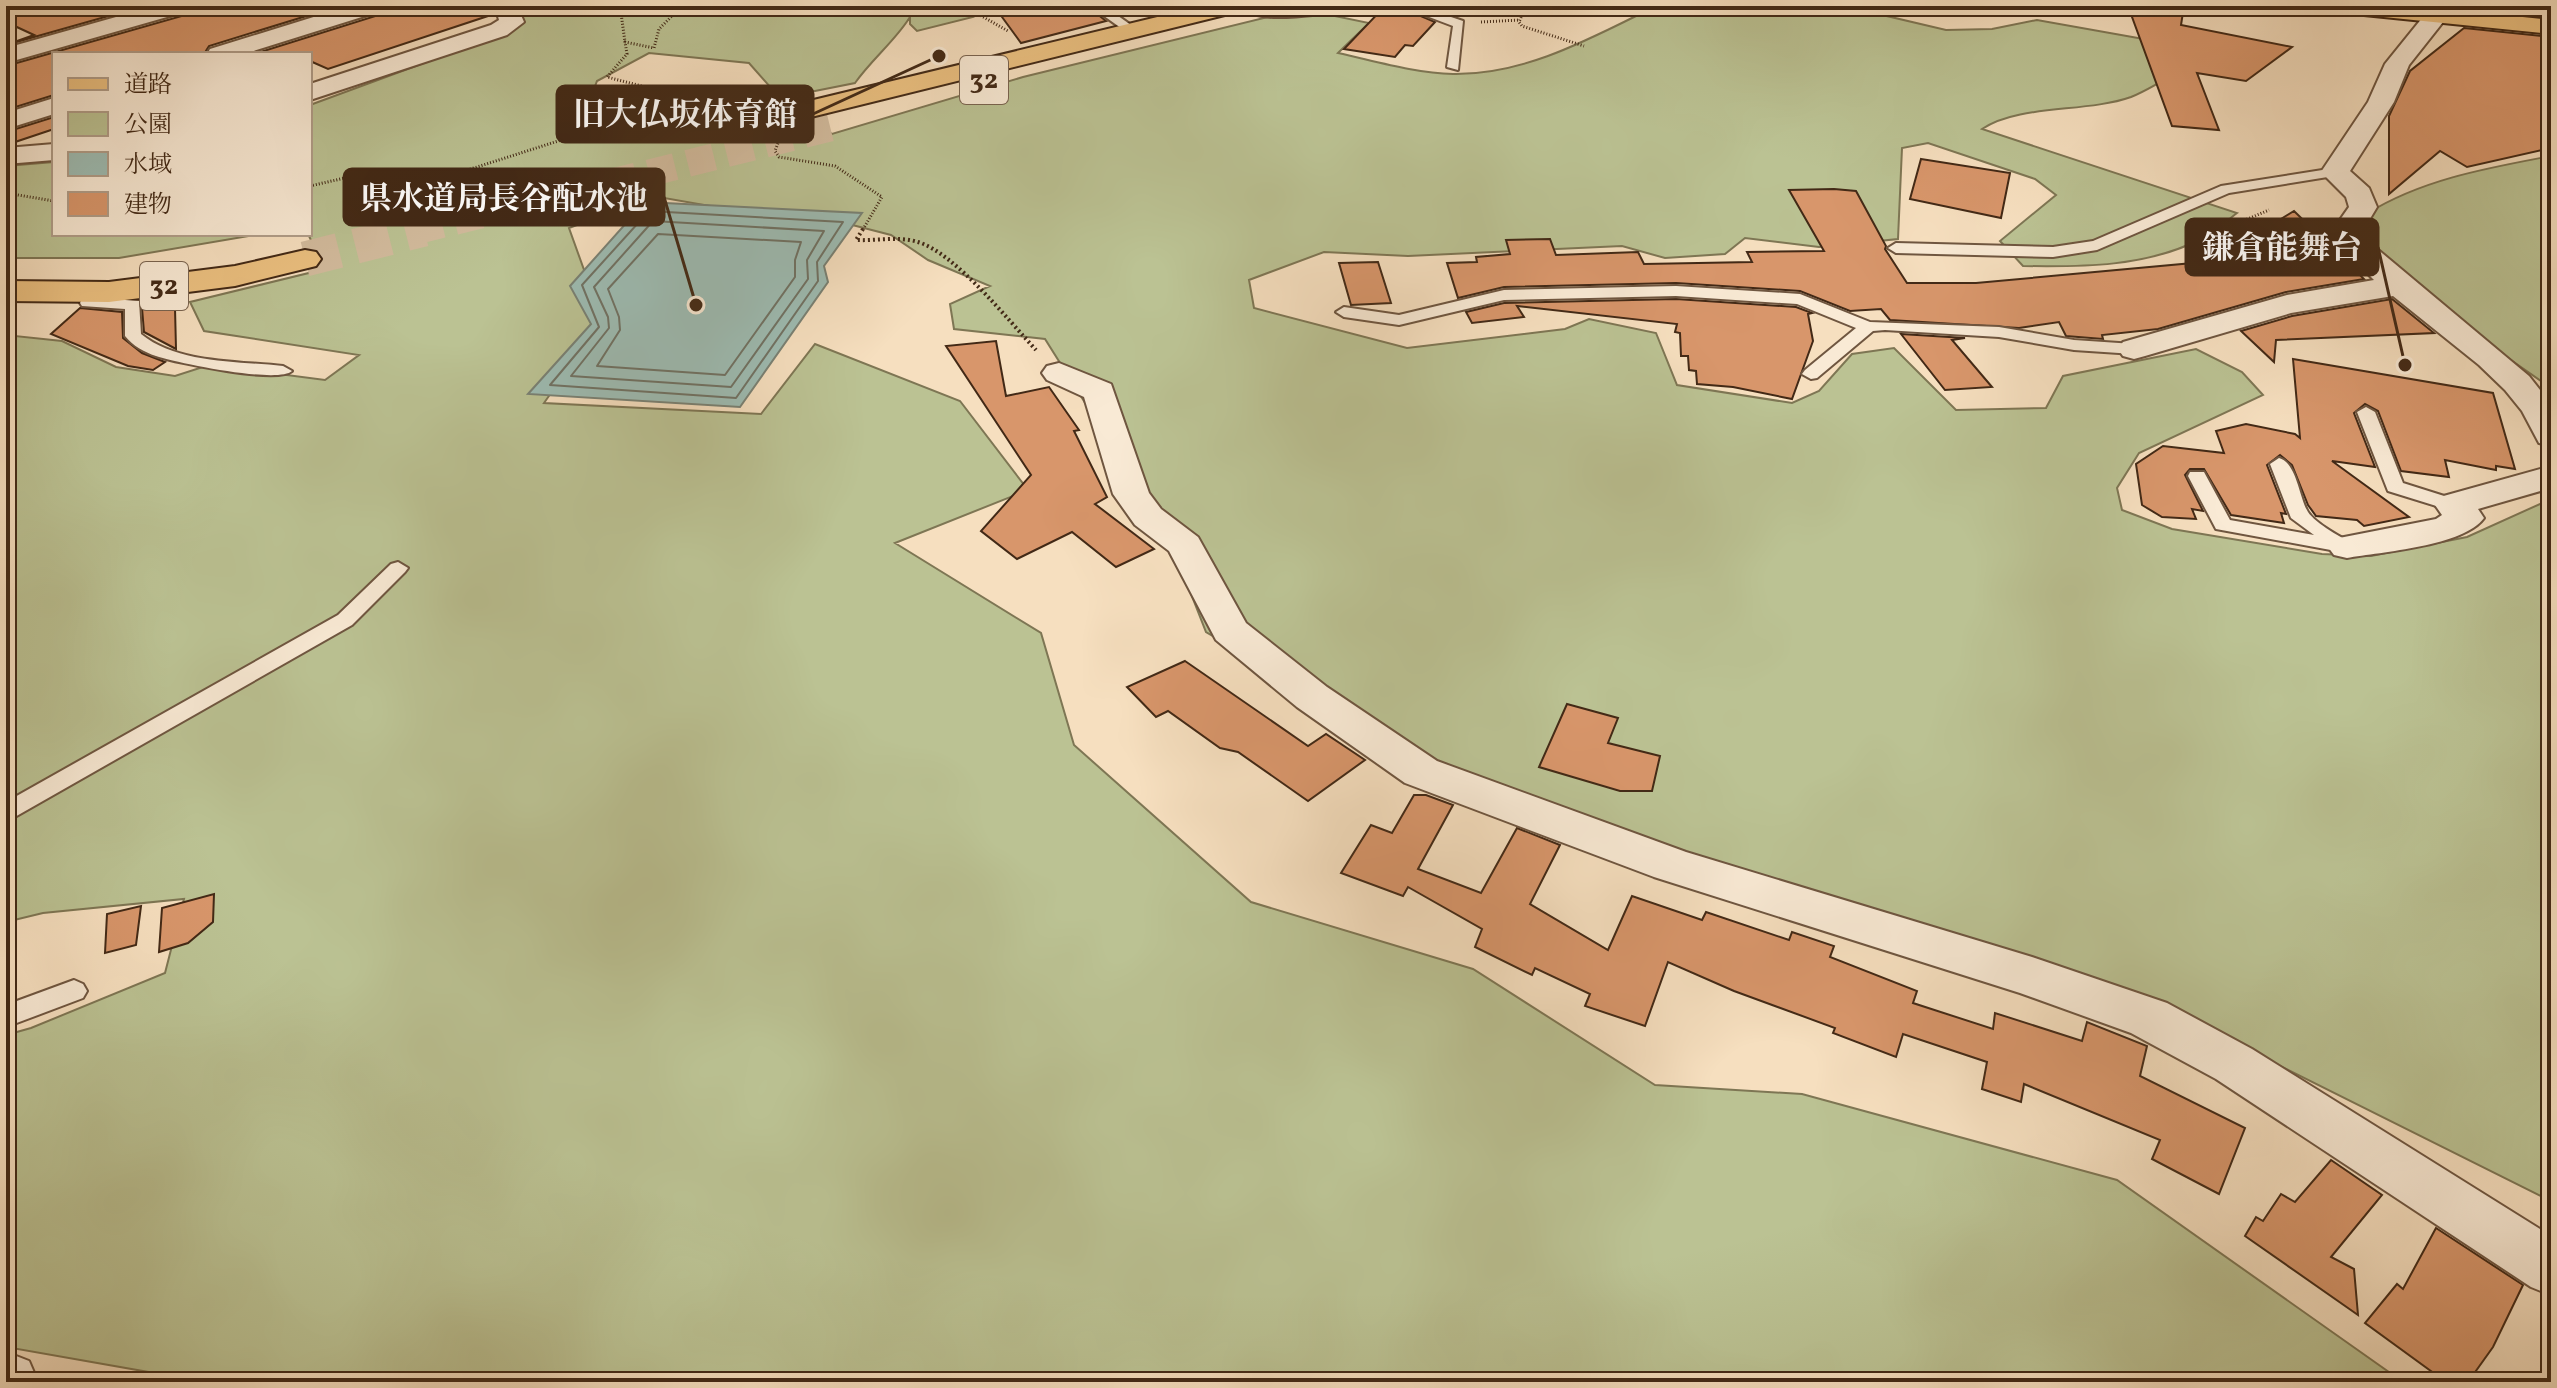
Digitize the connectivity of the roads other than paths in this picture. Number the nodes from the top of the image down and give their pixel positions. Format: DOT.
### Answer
graph roads {
  1 [pos="373,6"];
  2 [pos="506,6"];
  3 [pos="1096,6"];
  4 [pos="1233,6"];
  5 [pos="1252,6"];
  6 [pos="1336,6"];
  7 [pos="1406,6"];
  8 [pos="2344,6"];
  9 [pos="171,11"];
  10 [pos="2435,17"];
  11 [pos="2551,27"];
  12 [pos="1132,30"];
  13 [pos="233,47"];
  14 [pos="6,56"];
  15 [pos="1453,67"];
  16 [pos="316,86"];
  17 [pos="52,107"];
  18 [pos="811,109"];
  19 [pos="6,121"];
  20 [pos="834,127"];
  21 [pos="52,152"];
  22 [pos="6,156"];
  23 [pos="2335,172"];
  24 [pos="1896,248"];
  25 [pos="2396,286"];
  26 [pos="14,291"];
  27 [pos="93,292"];
  28 [pos="1344,312"];
  29 [pos="1868,327"];
  30 [pos="2134,349"];
  31 [pos="283,371"];
  32 [pos="1059,373"];
  33 [pos="1811,374"];
  34 [pos="2366,412"];
  35 [pos="2551,436"];
  36 [pos="2279,464"];
  37 [pos="2197,476"];
  38 [pos="2551,477"];
  39 [pos="2453,505"];
  40 [pos="2347,547"];
  41 [pos="398,568"];
  42 [pos="6,813"];
  43 [pos="74,991"];
  44 [pos="6,1016"];
  45 [pos="2551,1268"];
  1 -- 13 [label="street"];
  2 -- 16 [label="street"];
  3 -- 12 [label="lane"];
  4 -- 12 [label="main road, 32"];
  5 -- 6 [label="street"];
  7 -- 15 [label="lane"];
  8 -- 10 [label="main road"];
  9 -- 14 [label="street"];
  10 -- 11 [label="main road"];
  10 -- 23 [label="street"];
  12 -- 18 [label="main road, 32"];
  12 -- 20 [label="main road, 32"];
  17 -- 19 [label="street"];
  21 -- 22 [label="street"];
  23 -- 24 [label="lane"];
  23 -- 25 [label="street"];
  25 -- 30 [label="street"];
  25 -- 35 [label="street"];
  26 -- 27 [label="main road, 32"];
  26 -- 27 [label="main road, 32"];
  27 -- 31 [label="lane"];
  28 -- 29 [label="lane"];
  29 -- 30 [label="lane"];
  29 -- 33 [label="lane"];
  32 -- 45 [label="street"];
  34 -- 39 [label="lane"];
  36 -- 40 [label="lane"];
  37 -- 40 [label="lane"];
  38 -- 39 [label="street"];
  39 -- 40 [label="street"];
  41 -- 42 [label="lane"];
  43 -- 44 [label="lane"];
}
